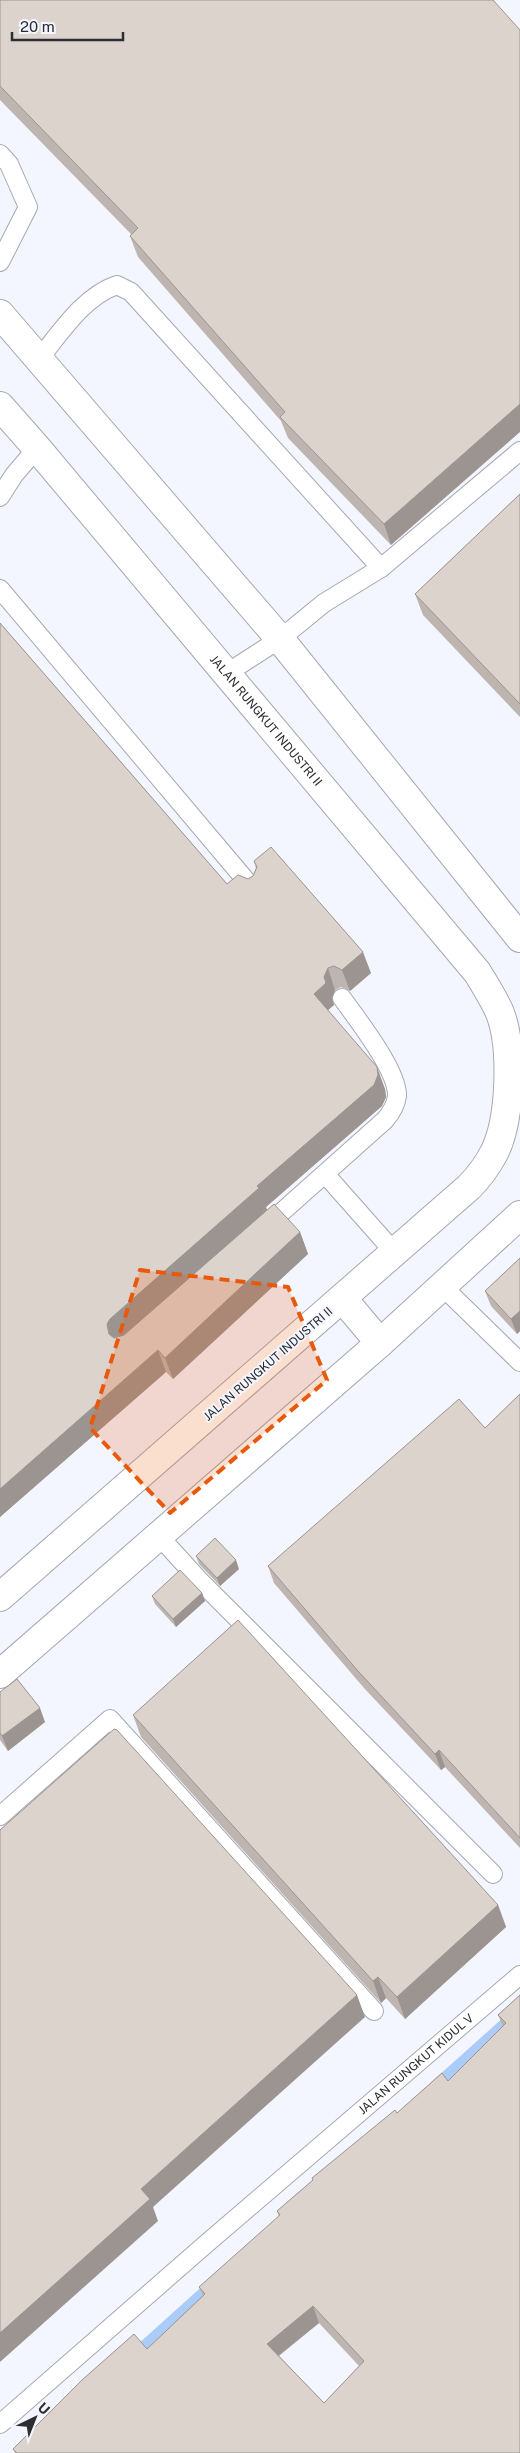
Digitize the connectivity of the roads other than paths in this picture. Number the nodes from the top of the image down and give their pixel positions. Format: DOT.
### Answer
graph roads {
  1 [pos="0,154"];
  2 [pos="0,262"];
  3 [pos="0,314"];
  4 [pos="39,359"];
  5 [pos="0,406"];
  6 [pos="37,448"];
  7 [pos="520,451"];
  8 [pos="0,497"];
  9 [pos="381,568"];
  10 [pos="0,589"];
  11 [pos="280,639"];
  12 [pos="227,673"];
  13 [pos="254,890"];
  14 [pos="520,938"];
  15 [pos="342,998"];
  16 [pos="514,1049"];
  17 [pos="513,1110"];
  18 [pos="325,1174"];
  19 [pos="520,1215"];
  20 [pos="251,1238"];
  21 [pos="395,1253"];
  22 [pos="443,1287"];
  23 [pos="343,1299"];
  24 [pos="380,1343"];
  25 [pos="520,1362"];
  26 [pos="159,1536"];
  27 [pos="0,1597"];
  28 [pos="0,1674"];
  29 [pos="0,1816"];
  30 [pos="493,1874"];
  31 [pos="520,1975"];
  32 [pos="374,2011"];
  33 [pos="0,2424"];
  1 -- 2 [label="lane"];
  3 -- 4 [label="street"];
  4 -- 9 [label="lane"];
  4 -- 11 [label="street"];
  5 -- 6 [label="street, JALAN RUNGKUT INDUSTRI II"];
  6 -- 8 [label="lane"];
  6 -- 12 [label="street, JALAN RUNGKUT INDUSTRI II"];
  7 -- 9 [label="lane"];
  9 -- 11 [label="lane"];
  10 -- 13 [label="lane"];
  11 -- 12 [label="lane"];
  11 -- 14 [label="street"];
  12 -- 16 [label="street, JALAN RUNGKUT INDUSTRI II"];
  15 -- 18 [label="lane"];
  16 -- 17 [label="street, JALAN RUNGKUT INDUSTRI II"];
  17 -- 21 [label="street, JALAN RUNGKUT INDUSTRI II"];
  18 -- 20 [label="lane"];
  18 -- 21 [label="lane"];
  19 -- 22 [label="street"];
  21 -- 23 [label="street, JALAN RUNGKUT INDUSTRI II"];
  22 -- 24 [label="street"];
  22 -- 25 [label="lane"];
  23 -- 24 [label="street"];
  23 -- 27 [label="street, JALAN RUNGKUT INDUSTRI II"];
  24 -- 26 [label="street"];
  26 -- 28 [label="street"];
  26 -- 30 [label="lane"];
  29 -- 32 [label="lane"];
  31 -- 33 [label="lane, JALAN RUNGKUT KIDUL V"];
}
